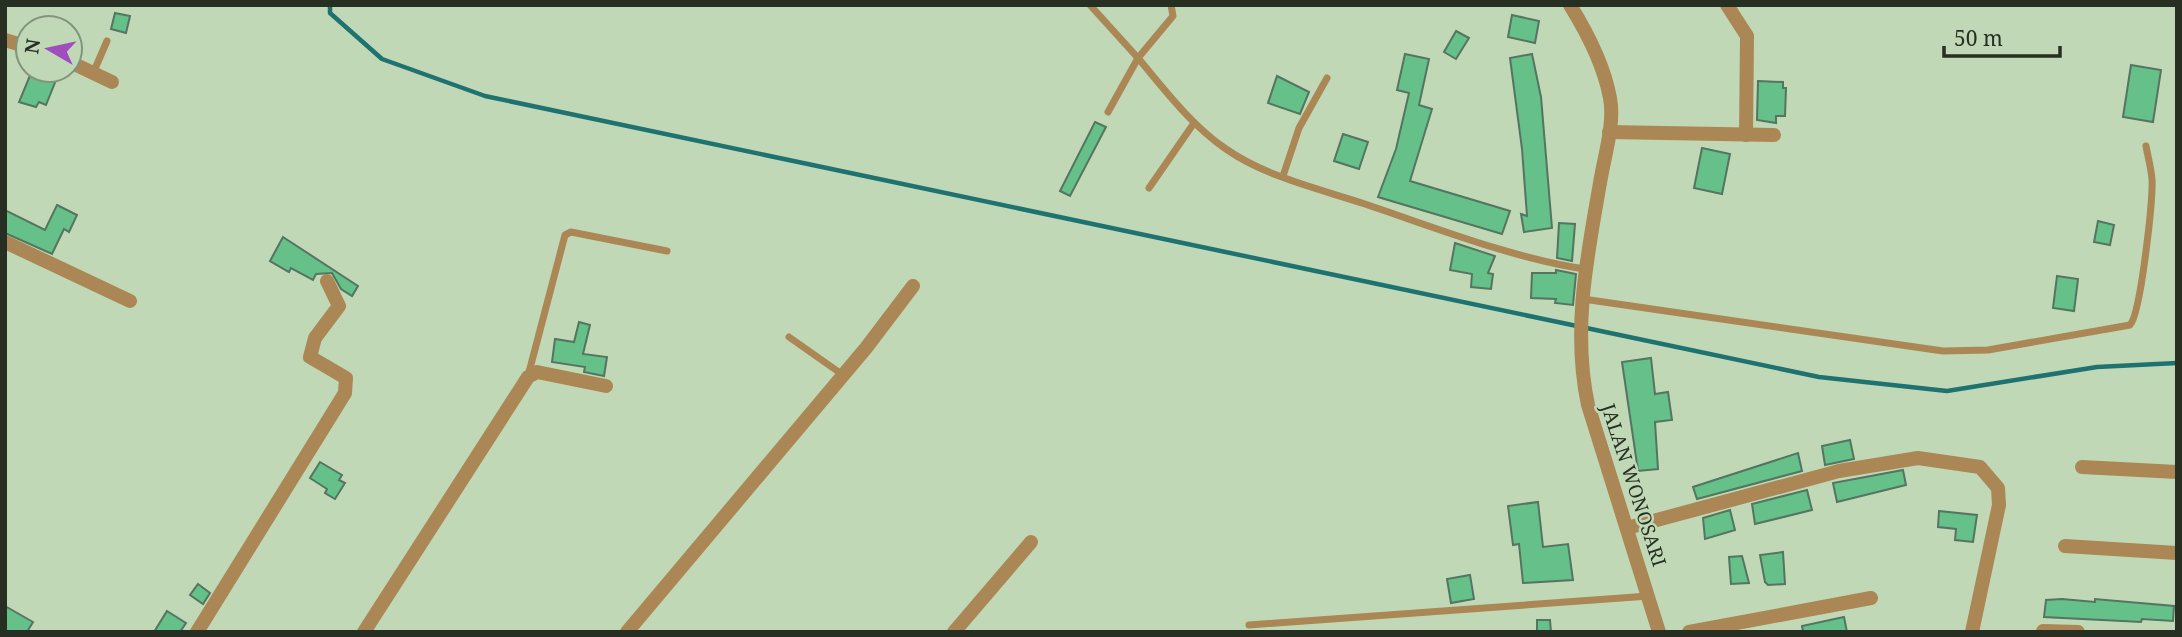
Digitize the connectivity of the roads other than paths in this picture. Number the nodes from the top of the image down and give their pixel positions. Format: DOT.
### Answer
graph roads {
  1 [pos="1090,5"];
  2 [pos="1171,5"];
  3 [pos="1570,5"];
  4 [pos="1727,5"];
  5 [pos="107,41"];
  6 [pos="1138,58"];
  7 [pos="84,67"];
  8 [pos="94,71"];
  9 [pos="1327,78"];
  10 [pos="112,82"];
  11 [pos="1108,113"];
  12 [pos="1194,123"];
  13 [pos="1609,132"];
  14 [pos="1746,135"];
  15 [pos="1774,135"];
  16 [pos="2146,146"];
  17 [pos="1283,176"];
  18 [pos="1149,188"];
  19 [pos="5,242"];
  20 [pos="667,251"];
  21 [pos="1584,269"];
  22 [pos="327,281"];
  23 [pos="912,286"];
  24 [pos="130,300"];
  25 [pos="1583,302"];
  26 [pos="789,337"];
  27 [pos="843,376"];
  28 [pos="528,377"];
  29 [pos="606,386"];
  30 [pos="2082,467"];
  31 [pos="2177,472"];
  32 [pos="1628,528"];
  33 [pos="1031,542"];
  34 [pos="2065,546"];
  35 [pos="2177,553"];
  36 [pos="1649,596"];
  37 [pos="1871,598"];
  38 [pos="1249,625"];
  39 [pos="2043,631"];
  40 [pos="197,632"];
  41 [pos="365,632"];
  42 [pos="627,632"];
  43 [pos="954,632"];
  44 [pos="1660,632"];
  45 [pos="1689,632"];
  46 [pos="1972,632"];
  47 [pos="2078,632"];
  1 -- 6 [label="lane"];
  2 -- 6 [label="lane"];
  3 -- 13 [label="street, JALAN WONOSARI"];
  4 -- 14 [label="street"];
  5 -- 8 [label="lane"];
  6 -- 11 [label="lane"];
  6 -- 12 [label="lane"];
  7 -- 8 [label="street"];
  8 -- 10 [label="street"];
  9 -- 17 [label="lane"];
  12 -- 17 [label="lane"];
  12 -- 18 [label="lane"];
  13 -- 14 [label="street"];
  13 -- 21 [label="street, JALAN WONOSARI"];
  14 -- 15 [label="street"];
  16 -- 25 [label="lane"];
  17 -- 21 [label="lane"];
  19 -- 24 [label="street"];
  20 -- 28 [label="lane"];
  21 -- 25 [label="street, JALAN WONOSARI"];
  22 -- 40 [label="street"];
  23 -- 27 [label="street"];
  25 -- 32 [label="street, JALAN WONOSARI"];
  26 -- 27 [label="lane"];
  27 -- 42 [label="street"];
  28 -- 29 [label="street"];
  28 -- 41 [label="street"];
  30 -- 31 [label="street"];
  32 -- 36 [label="street, JALAN WONOSARI"];
  32 -- 46 [label="street"];
  33 -- 43 [label="street"];
  34 -- 35 [label="street"];
  36 -- 38 [label="lane"];
  36 -- 44 [label="street, JALAN WONOSARI"];
  37 -- 45 [label="street"];
  39 -- 47 [label="street"];
}
